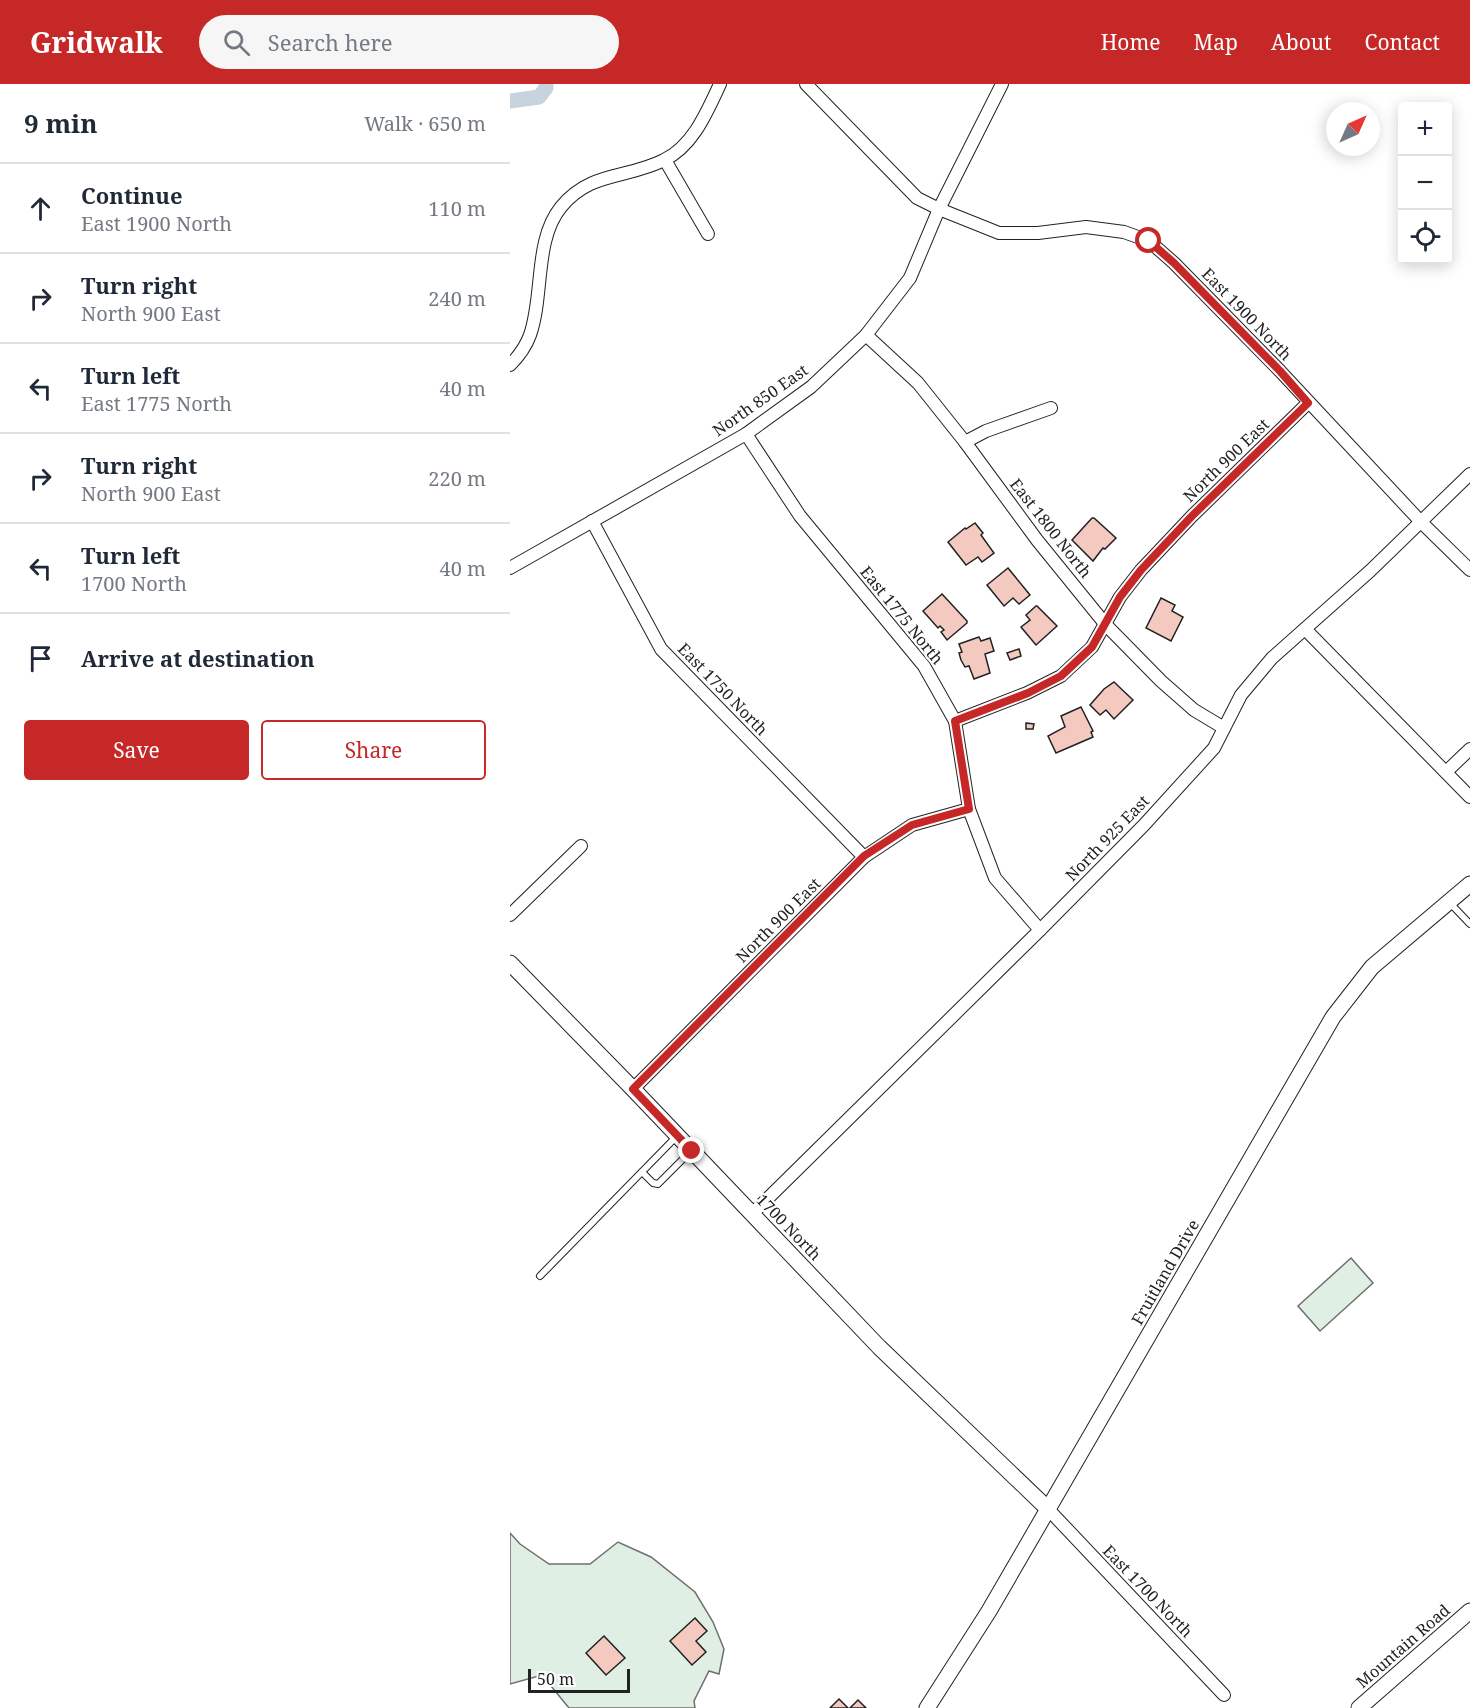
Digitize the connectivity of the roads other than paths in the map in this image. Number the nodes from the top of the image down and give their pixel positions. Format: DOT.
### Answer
graph roads {
  1 [pos="720,84"];
  2 [pos="806,84"];
  3 [pos="1002,84"];
  4 [pos="665,160"];
  5 [pos="939,209"];
  6 [pos="708,234"];
  7 [pos="866,335"];
  8 [pos="510,365"];
  9 [pos="1308,403"];
  10 [pos="1051,408"];
  11 [pos="746,434"];
  12 [pos="965,442"];
  13 [pos="1470,474"];
  14 [pos="592,521"];
  15 [pos="1421,522"];
  16 [pos="510,568"];
  17 [pos="1470,570"];
  18 [pos="1106,625"];
  19 [pos="1305,629"];
  20 [pos="955,721"];
  21 [pos="1224,728"];
  22 [pos="1470,748"];
  23 [pos="1446,772"];
  24 [pos="1470,797"];
  25 [pos="969,809"];
  26 [pos="581,846"];
  27 [pos="864,856"];
  28 [pos="1470,884"];
  29 [pos="1449,902"];
  30 [pos="510,915"];
  31 [pos="1470,924"];
  32 [pos="1040,930"];
  33 [pos="510,963"];
  34 [pos="633,1089"];
  35 [pos="677,1136"];
  36 [pos="692,1151"];
  37 [pos="642,1172"];
  38 [pos="752,1214"];
  39 [pos="540,1276"];
  40 [pos="1048,1509"];
  41 [pos="1470,1611"];
  42 [pos="1224,1695"];
  43 [pos="927,1708"];
  44 [pos="1359,1708"];
  1 -- 4 [label="street"];
  2 -- 5 [label="street, East 1900 North"];
  3 -- 5 [label="street, North 850 East"];
  4 -- 6 [label="street"];
  4 -- 8 [label="street"];
  5 -- 7 [label="street, North 850 East"];
  5 -- 9 [label="street, East 1900 North"];
  7 -- 11 [label="street, North 850 East"];
  7 -- 12 [label="street, East 1800 North"];
  9 -- 15 [label="street, East 1900 North"];
  9 -- 18 [label="street, North 900 East"];
  10 -- 12 [label="street"];
  11 -- 14 [label="street, North 850 East"];
  11 -- 20 [label="street, East 1775 North"];
  12 -- 18 [label="street, East 1800 North"];
  13 -- 15 [label="street, North 925 East"];
  14 -- 16 [label="street, North 850 East"];
  14 -- 27 [label="street, East 1750 North"];
  15 -- 17 [label="street, East 1900 North"];
  15 -- 19 [label="street, North 925 East"];
  18 -- 20 [label="street, North 900 East"];
  18 -- 21 [label="street, East 1800 North"];
  19 -- 21 [label="street, North 925 East"];
  19 -- 23 [label="street"];
  20 -- 25 [label="street, East 1775 North"];
  21 -- 32 [label="street, North 925 East"];
  22 -- 23 [label="street"];
  23 -- 24 [label="street"];
  25 -- 27 [label="street, North 900 East"];
  25 -- 32 [label="street, East 1775 North"];
  26 -- 30 [label="street"];
  27 -- 34 [label="street, North 900 East"];
  28 -- 29 [label="street, Fruitland Drive"];
  29 -- 31 [label="lane"];
  29 -- 40 [label="street, Fruitland Drive"];
  32 -- 38 [label="street, North 925 East"];
  33 -- 34 [label="street, 1700 North"];
  34 -- 35 [label="street, 1700 North"];
  35 -- 36 [label="street, 1700 North"];
  35 -- 37 [label="lane"];
  36 -- 37 [label="lane"];
  36 -- 38 [label="street, 1700 North"];
  37 -- 39 [label="lane"];
  38 -- 40 [label="street, 1700 North"];
  40 -- 42 [label="street, East 1700 North"];
  40 -- 43 [label="street, Fruitland Drive"];
  41 -- 44 [label="street, Mountain Road"];
}
